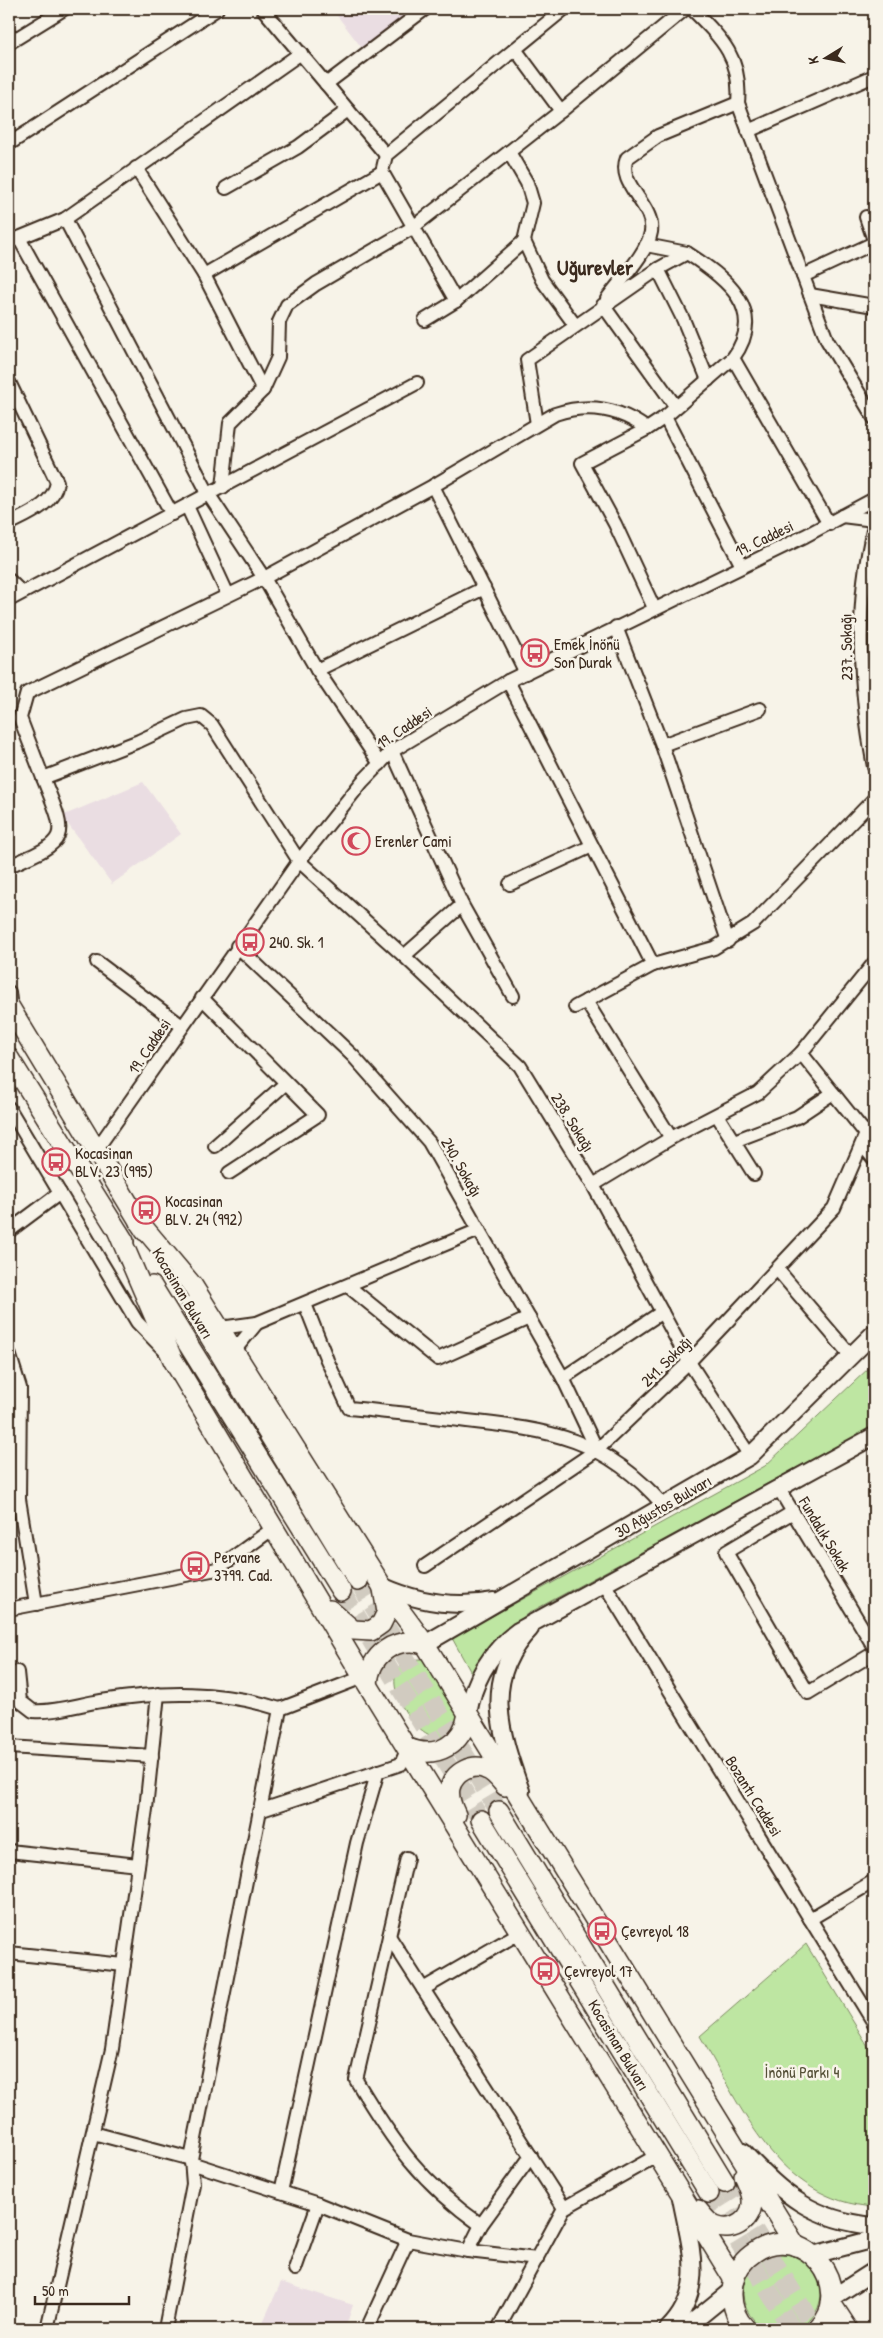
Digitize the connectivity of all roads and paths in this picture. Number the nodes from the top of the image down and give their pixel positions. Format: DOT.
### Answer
graph roads {
  1 [pos="64,9"];
  2 [pos="217,9"];
  3 [pos="263,9"];
  4 [pos="425,9"];
  5 [pos="564,9"];
  6 [pos="685,9"];
  7 [pos="692,9"];
  8 [pos="9,43"];
  9 [pos="515,48"];
  10 [pos="301,53"];
  11 [pos="874,76"];
  12 [pos="326,84"];
  13 [pos="738,103"];
  14 [pos="348,110"];
  15 [pos="561,111"];
  16 [pos="748,131"];
  17 [pos="9,144"];
  18 [pos="509,152"];
  19 [pos="386,155"];
  20 [pos="136,168"];
  21 [pos="382,172"];
  22 [pos="226,188"];
  23 [pos="866,217"];
  24 [pos="65,219"];
  25 [pos="412,228"];
  26 [pos="14,240"];
  27 [pos="524,241"];
  28 [pos="874,242"];
  29 [pos="646,245"];
  30 [pos="688,253"];
  31 [pos="658,268"];
  32 [pos="204,275"];
  33 [pos="803,276"];
  34 [pos="810,296"];
  35 [pos="456,301"];
  36 [pos="603,305"];
  37 [pos="874,306"];
  38 [pos="425,320"];
  39 [pos="576,325"];
  40 [pos="733,358"];
  41 [pos="708,380"];
  42 [pos="9,382"];
  43 [pos="417,383"];
  44 [pos="263,390"];
  45 [pos="676,407"];
  46 [pos="665,417"];
  47 [pos="874,418"];
  48 [pos="537,424"];
  49 [pos="647,429"];
  50 [pos="433,486"];
  51 [pos="222,487"];
  52 [pos="209,495"];
  53 [pos="874,499"];
  54 [pos="187,506"];
  55 [pos="172,514"];
  56 [pos="842,516"];
  57 [pos="874,520"];
  58 [pos="9,524"];
  59 [pos="829,524"];
  60 [pos="874,526"];
  61 [pos="742,566"];
  62 [pos="264,578"];
  63 [pos="9,580"];
  64 [pos="484,588"];
  65 [pos="21,592"];
  66 [pos="228,595"];
  67 [pos="9,600"];
  68 [pos="654,608"];
  69 [pos="616,627"];
  70 [pos="318,670"];
  71 [pos="526,673"];
  72 [pos="508,681"];
  73 [pos="760,709"];
  74 [pos="662,745"];
  75 [pos="392,751"];
  76 [pos="380,764"];
  77 [pos="874,768"];
  78 [pos="43,778"];
  79 [pos="874,799"];
  80 [pos="592,846"];
  81 [pos="299,861"];
  82 [pos="9,866"];
  83 [pos="510,884"];
  84 [pos="462,905"];
  85 [pos="728,941"];
  86 [pos="237,946"];
  87 [pos="404,956"];
  88 [pos="97,962"];
  89 [pos="874,963"];
  90 [pos="653,965"];
  91 [pos="513,996"];
  92 [pos="202,998"];
  93 [pos="9,1002"];
  94 [pos="182,1026"];
  95 [pos="801,1053"];
  96 [pos="9,1058"];
  97 [pos="286,1083"];
  98 [pos="833,1093"];
  99 [pos="9,1108"];
  100 [pos="717,1115"];
  101 [pos="868,1136"];
  102 [pos="671,1138"];
  103 [pos="734,1141"];
  104 [pos="215,1146"];
  105 [pos="96,1150"];
  106 [pos="874,1159"];
  107 [pos="229,1173"];
  108 [pos="754,1174"];
  109 [pos="593,1185"];
  110 [pos="60,1193"];
  111 [pos="139,1222"];
  112 [pos="9,1230"];
  113 [pos="479,1230"];
  114 [pos="118,1232"];
  115 [pos="776,1269"];
  116 [pos="348,1286"];
  117 [pos="305,1304"];
  118 [pos="662,1312"];
  119 [pos="529,1318"];
  120 [pos="257,1323"];
  121 [pos="220,1328"];
  122 [pos="874,1333"];
  123 [pos="234,1351"];
  124 [pos="9,1353"];
  125 [pos="851,1356"];
  126 [pos="173,1360"];
  127 [pos="689,1362"];
  128 [pos="563,1378"];
  129 [pos="874,1436"];
  130 [pos="597,1450"];
  131 [pos="750,1456"];
  132 [pos="779,1489"];
  133 [pos="14,1499"];
  134 [pos="663,1506"];
  135 [pos="793,1512"];
  136 [pos="275,1527"];
  137 [pos="425,1566"];
  138 [pos="358,1581"];
  139 [pos="605,1585"];
  140 [pos="382,1586"];
  141 [pos="341,1591"];
  142 [pos="317,1598"];
  143 [pos="500,1599"];
  144 [pos="36,1604"];
  145 [pos="9,1609"];
  146 [pos="536,1622"];
  147 [pos="425,1644"];
  148 [pos="874,1647"];
  149 [pos="874,1654"];
  150 [pos="17,1672"];
  151 [pos="366,1680"];
  152 [pos="158,1694"];
  153 [pos="280,1709"];
  154 [pos="468,1714"];
  155 [pos="9,1747"];
  156 [pos="408,1748"];
  157 [pos="152,1756"];
  158 [pos="378,1771"];
  159 [pos="527,1808"];
  160 [pos="259,1811"];
  161 [pos="499,1811"];
  162 [pos="481,1820"];
  163 [pos="467,1844"];
  164 [pos="9,1851"];
  165 [pos="407,1858"];
  166 [pos="138,1865"];
  167 [pos="874,1881"];
  168 [pos="810,1920"];
  169 [pos="521,1932"];
  170 [pos="389,1936"];
  171 [pos="9,1953"];
  172 [pos="124,1965"];
  173 [pos="423,1989"];
  174 [pos="874,2023"];
  175 [pos="93,2133"];
  176 [pos="728,2136"];
  177 [pos="658,2155"];
  178 [pos="531,2156"];
  179 [pos="191,2161"];
  180 [pos="680,2191"];
  181 [pos="281,2192"];
  182 [pos="318,2204"];
  183 [pos="564,2208"];
  184 [pos="481,2225"];
  185 [pos="874,2226"];
  186 [pos="874,2239"];
  187 [pos="408,2240"];
  188 [pos="796,2246"];
  189 [pos="468,2251"];
  190 [pos="813,2255"];
  191 [pos="537,2259"];
  192 [pos="295,2269"];
  193 [pos="874,2271"];
  194 [pos="733,2285"];
  195 [pos="832,2301"];
  196 [pos="47,2329"];
  197 [pos="165,2329"];
  198 [pos="367,2329"];
  199 [pos="498,2329"];
  200 [pos="668,2329"];
  201 [pos="684,2329"];
  202 [pos="746,2329"];
  203 [pos="818,2329"];
  204 [pos="848,2329"];
  1 -- 8 [label="street"];
  2 -- 17 [label="street"];
  3 -- 10 [label="street"];
  4 -- 12 [label="street"];
  5 -- 9 [label="street"];
  6 -- 15 [label="street"];
  7 -- 13 [label="street"];
  9 -- 15 [label="street"];
  9 -- 19 [label="street"];
  10 -- 12 [label="street"];
  10 -- 20 [label="street"];
  11 -- 16 [label="street"];
  12 -- 14 [label="street"];
  13 -- 16 [label="street"];
  13 -- 29 [label="street"];
  14 -- 19 [label="street"];
  14 -- 22 [label="street"];
  15 -- 18 [label="street"];
  16 -- 33 [label="street"];
  18 -- 25 [label="street"];
  18 -- 27 [label="street"];
  19 -- 21 [label="street"];
  20 -- 24 [label="street"];
  20 -- 32 [label="street"];
  21 -- 25 [label="street"];
  21 -- 32 [label="street"];
  23 -- 28 [label="street"];
  24 -- 26 [label="street"];
  24 -- 52 [label="street"];
  25 -- 35 [label="street"];
  25 -- 44 [label="street"];
  26 -- 55 [label="street"];
  27 -- 35 [label="street"];
  27 -- 39 [label="street"];
  28 -- 33 [label="street"];
  29 -- 30 [label="street"];
  29 -- 36 [label="street"];
  30 -- 31 [label="street"];
  30 -- 40 [label="street"];
  31 -- 36 [label="street"];
  31 -- 41 [label="street"];
  32 -- 44 [label="street"];
  33 -- 34 [label="street"];
  34 -- 37 [label="street"];
  34 -- 47 [label="street"];
  35 -- 38 [label="street"];
  36 -- 39 [label="street"];
  36 -- 45 [label="street"];
  39 -- 48 [label="street"];
  40 -- 41 [label="street"];
  40 -- 59 [label="street"];
  41 -- 45 [label="street"];
  42 -- 58 [label="street"];
  43 -- 51 [label="street"];
  44 -- 51 [label="street"];
  45 -- 46 [label="street"];
  46 -- 49 [label="street"];
  46 -- 61 [label="street"];
  48 -- 49 [label="street"];
  48 -- 50 [label="street"];
  49 -- 68 [label="street"];
  50 -- 62 [label="street"];
  50 -- 64 [label="street"];
  51 -- 52 [label="street"];
  52 -- 54 [label="street"];
  52 -- 62 [label="street"];
  53 -- 56 [label="street, 19. Caddesi"];
  54 -- 55 [label="street"];
  54 -- 66 [label="street"];
  55 -- 65 [label="street"];
  56 -- 57 [label="street"];
  56 -- 59 [label="street, 19. Caddesi"];
  59 -- 61 [label="street, 19. Caddesi"];
  60 -- 77 [label="street, 237. Sokağı"];
  61 -- 68 [label="street, 19. Caddesi"];
  62 -- 66 [label="street"];
  62 -- 70 [label="street"];
  63 -- 65 [label="street"];
  64 -- 70 [label="street"];
  64 -- 71 [label="street"];
  65 -- 67 [label="street"];
  66 -- 78 [label="street"];
  68 -- 69 [label="street, 19. Caddesi"];
  69 -- 71 [label="street, 19. Caddesi"];
  69 -- 74 [label="street"];
  70 -- 76 [label="street"];
  71 -- 72 [label="street, 19. Caddesi"];
  72 -- 75 [label="street, 19. Caddesi"];
  72 -- 80 [label="street"];
  73 -- 74 [label="street"];
  74 -- 85 [label="street"];
  75 -- 76 [label="street, 19. Caddesi"];
  75 -- 84 [label="street"];
  76 -- 81 [label="street, 19. Caddesi"];
  78 -- 81 [label="street, 238. Sokağı"];
  78 -- 82 [label="street"];
  79 -- 85 [label="street"];
  80 -- 83 [label="street"];
  80 -- 90 [label="street"];
  81 -- 86 [label="street, 19. Caddesi"];
  81 -- 87 [label="street, 238. Sokağı"];
  84 -- 87 [label="street"];
  84 -- 91 [label="street"];
  85 -- 90 [label="street"];
  86 -- 92 [label="street, 19. Caddesi"];
  86 -- 113 [label="street, 240. Sokağı"];
  87 -- 109 [label="street, 238. Sokağı"];
  88 -- 94 [label="street"];
  89 -- 95 [label="street"];
  90 -- 102 [label="street"];
  92 -- 94 [label="street, 19. Caddesi"];
  92 -- 97 [label="street"];
  93 -- 105 [label="highway, Kocasinan Bulvarı"];
  94 -- 105 [label="street, 19. Caddesi"];
  95 -- 98 [label="street"];
  95 -- 100 [label="street"];
  96 -- 114 [label="highway, Kocasinan Bulvarı"];
  97 -- 104 [label="street"];
  97 -- 107 [label="street"];
  98 -- 101 [label="street"];
  98 -- 103 [label="street"];
  99 -- 110 [label="street"];
  100 -- 102 [label="street"];
  100 -- 103 [label="street"];
  101 -- 106 [label="street"];
  101 -- 115 [label="street, 241. Sokağı"];
  102 -- 109 [label="street"];
  103 -- 108 [label="street"];
  105 -- 111 [label="highway, Kocasinan Bulvarı"];
  109 -- 118 [label="street, 238. Sokağı"];
  110 -- 112 [label="street"];
  110 -- 126 [label="street"];
  111 -- 121 [label="highway"];
  111 -- 138 [label="highway, Kocasinan Bulvarı"];
  113 -- 116 [label="street"];
  113 -- 119 [label="street, 240. Sokağı"];
  114 -- 126 [label="highway"];
  114 -- 141 [label="highway, Kocasinan Bulvarı"];
  115 -- 125 [label="street"];
  115 -- 127 [label="street, 241. Sokağı"];
  116 -- 117 [label="street"];
  116 -- 119 [label="street"];
  117 -- 120 [label="street"];
  117 -- 130 [label="street"];
  118 -- 127 [label="street, 238. Sokağı"];
  118 -- 128 [label="street"];
  119 -- 128 [label="street, 240. Sokağı"];
  120 -- 121 [label="street"];
  120 -- 123 [label="street"];
  121 -- 123 [label="highway"];
  122 -- 125 [label="main road, 30 Ağustos Bulvarı"];
  123 -- 140 [label="highway"];
  124 -- 133 [label="street"];
  125 -- 131 [label="main road, 30 Ağustos Bulvarı"];
  126 -- 136 [label="highway"];
  127 -- 130 [label="street, 241. Sokağı"];
  127 -- 131 [label="street, 238. Sokağı"];
  128 -- 130 [label="street, 240. Sokağı"];
  129 -- 132 [label="main road"];
  130 -- 134 [label="street"];
  130 -- 137 [label="street, 241. Sokağı"];
  131 -- 134 [label="main road, 30 Ağustos Bulvarı"];
  132 -- 135 [label="street, Fundalık Sokak"];
  132 -- 139 [label="main road"];
  133 -- 144 [label="street"];
  134 -- 143 [label="main road, 30 Ağustos Bulvarı"];
  135 -- 148 [label="street, Fundalık Sokak"];
  135 -- 149 [label="street"];
  136 -- 142 [label="highway"];
  136 -- 144 [label="street"];
  139 -- 146 [label="main road"];
  139 -- 168 [label="street, Bozantı Caddesi"];
  140 -- 142 [label="highway"];
  140 -- 143 [label="main road"];
  140 -- 147 [label="highway"];
  142 -- 151 [label="highway"];
  143 -- 147 [label="main road, 30 Ağustos Bulvarı"];
  144 -- 145 [label="street"];
  146 -- 154 [label="main road"];
  146 -- 159 [label="main road"];
  147 -- 151 [label="highway"];
  147 -- 154 [label="highway"];
  150 -- 152 [label="street"];
  151 -- 153 [label="street"];
  151 -- 156 [label="highway"];
  152 -- 153 [label="street"];
  152 -- 157 [label="street"];
  153 -- 160 [label="street"];
  154 -- 156 [label="highway"];
  154 -- 159 [label="highway"];
  155 -- 157 [label="street"];
  156 -- 158 [label="street"];
  156 -- 163 [label="highway"];
  157 -- 166 [label="street"];
  158 -- 160 [label="street"];
  158 -- 181 [label="street"];
  159 -- 163 [label="highway"];
  159 -- 176 [label="highway"];
  160 -- 179 [label="street"];
  161 -- 162 [label="highway, Kocasinan Bulvarı"];
  163 -- 169 [label="highway"];
  164 -- 166 [label="street"];
  165 -- 170 [label="street"];
  166 -- 172 [label="street"];
  167 -- 168 [label="street"];
  168 -- 174 [label="street, Bozantı Caddesi"];
  169 -- 173 [label="street"];
  169 -- 177 [label="highway"];
  170 -- 173 [label="street"];
  170 -- 184 [label="street"];
  171 -- 172 [label="street"];
  172 -- 175 [label="street"];
  173 -- 178 [label="street"];
  175 -- 179 [label="street"];
  175 -- 196 [label="street"];
  176 -- 180 [label="highway"];
  176 -- 185 [label="main road"];
  176 -- 188 [label="highway"];
  177 -- 180 [label="highway"];
  177 -- 183 [label="street"];
  178 -- 183 [label="street"];
  178 -- 184 [label="street"];
  179 -- 181 [label="street"];
  179 -- 197 [label="street"];
  180 -- 194 [label="highway"];
  180 -- 200 [label="main road"];
  181 -- 182 [label="street"];
  182 -- 187 [label="street"];
  182 -- 192 [label="street"];
  183 -- 191 [label="street"];
  184 -- 189 [label="street"];
  186 -- 190 [label="main road"];
  187 -- 189 [label="street"];
  187 -- 198 [label="street"];
  188 -- 190 [label="highway"];
  188 -- 194 [label="highway"];
  189 -- 191 [label="street"];
  190 -- 195 [label="highway"];
  191 -- 199 [label="street"];
  193 -- 195 [label="main road"];
  194 -- 201 [label="main road"];
  194 -- 202 [label="highway"];
  195 -- 203 [label="highway"];
  195 -- 204 [label="highway"];
}
